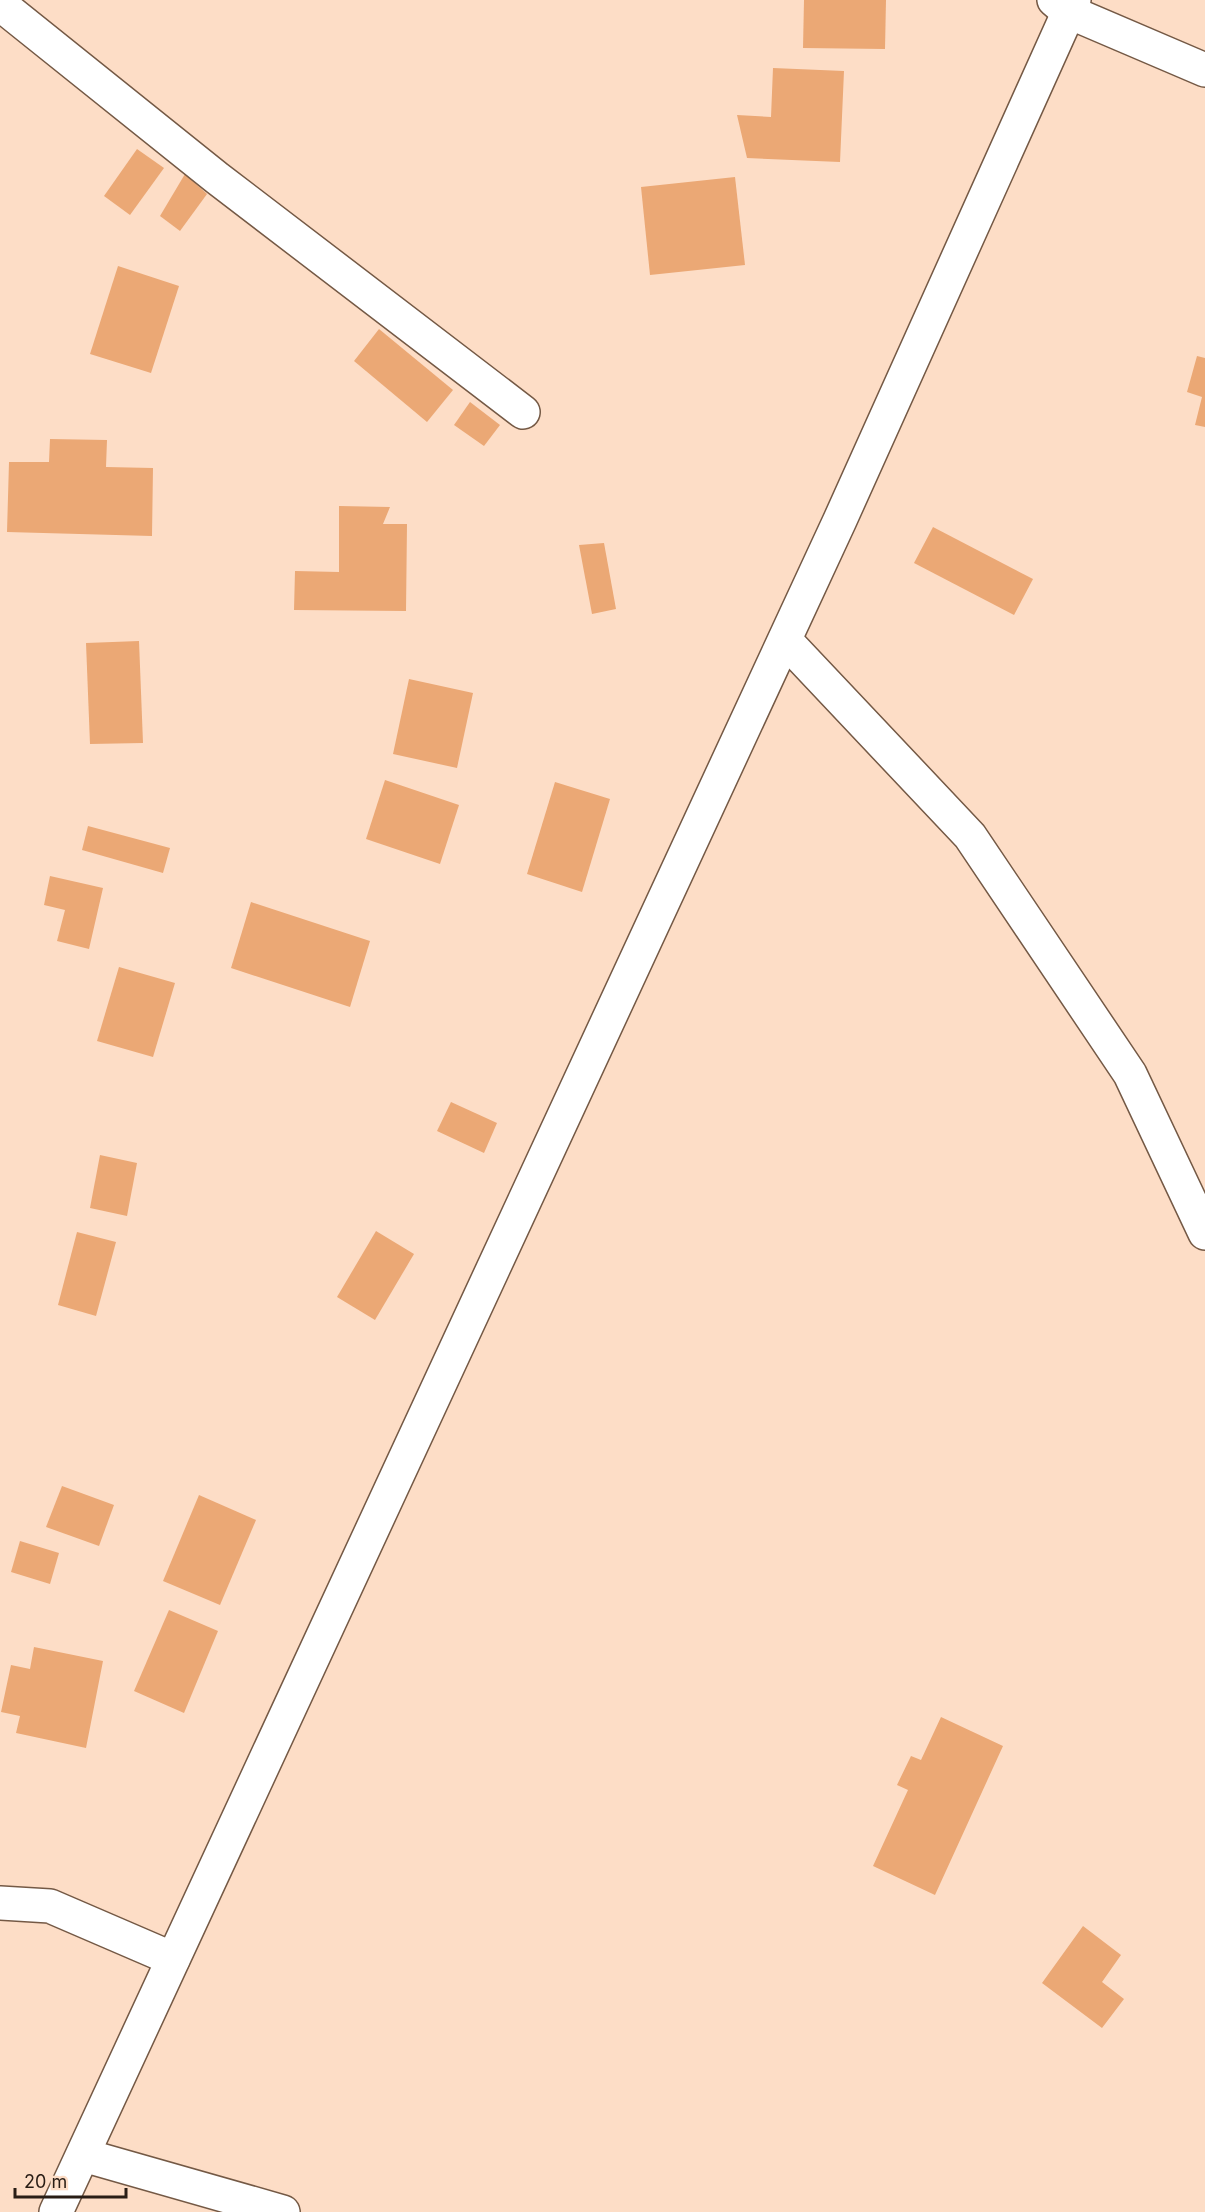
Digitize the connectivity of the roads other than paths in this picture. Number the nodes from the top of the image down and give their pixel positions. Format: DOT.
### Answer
graph roads {
  1 [pos="0,4"];
  2 [pos="1065,4"];
  3 [pos="1205,70"];
  4 [pos="523,412"];
  5 [pos="785,640"];
  6 [pos="1205,1233"];
  7 [pos="0,1903"];
  8 [pos="174,1959"];
  9 [pos="83,2156"];
  10 [pos="56,2212"];
  11 [pos="283,2212"];
  1 -- 4 [label="main road"];
  2 -- 3 [label="main road"];
  2 -- 5 [label="main road"];
  5 -- 6 [label="main road"];
  5 -- 8 [label="main road"];
  7 -- 8 [label="main road"];
  8 -- 9 [label="main road"];
  9 -- 10 [label="main road"];
  9 -- 11 [label="main road"];
}
